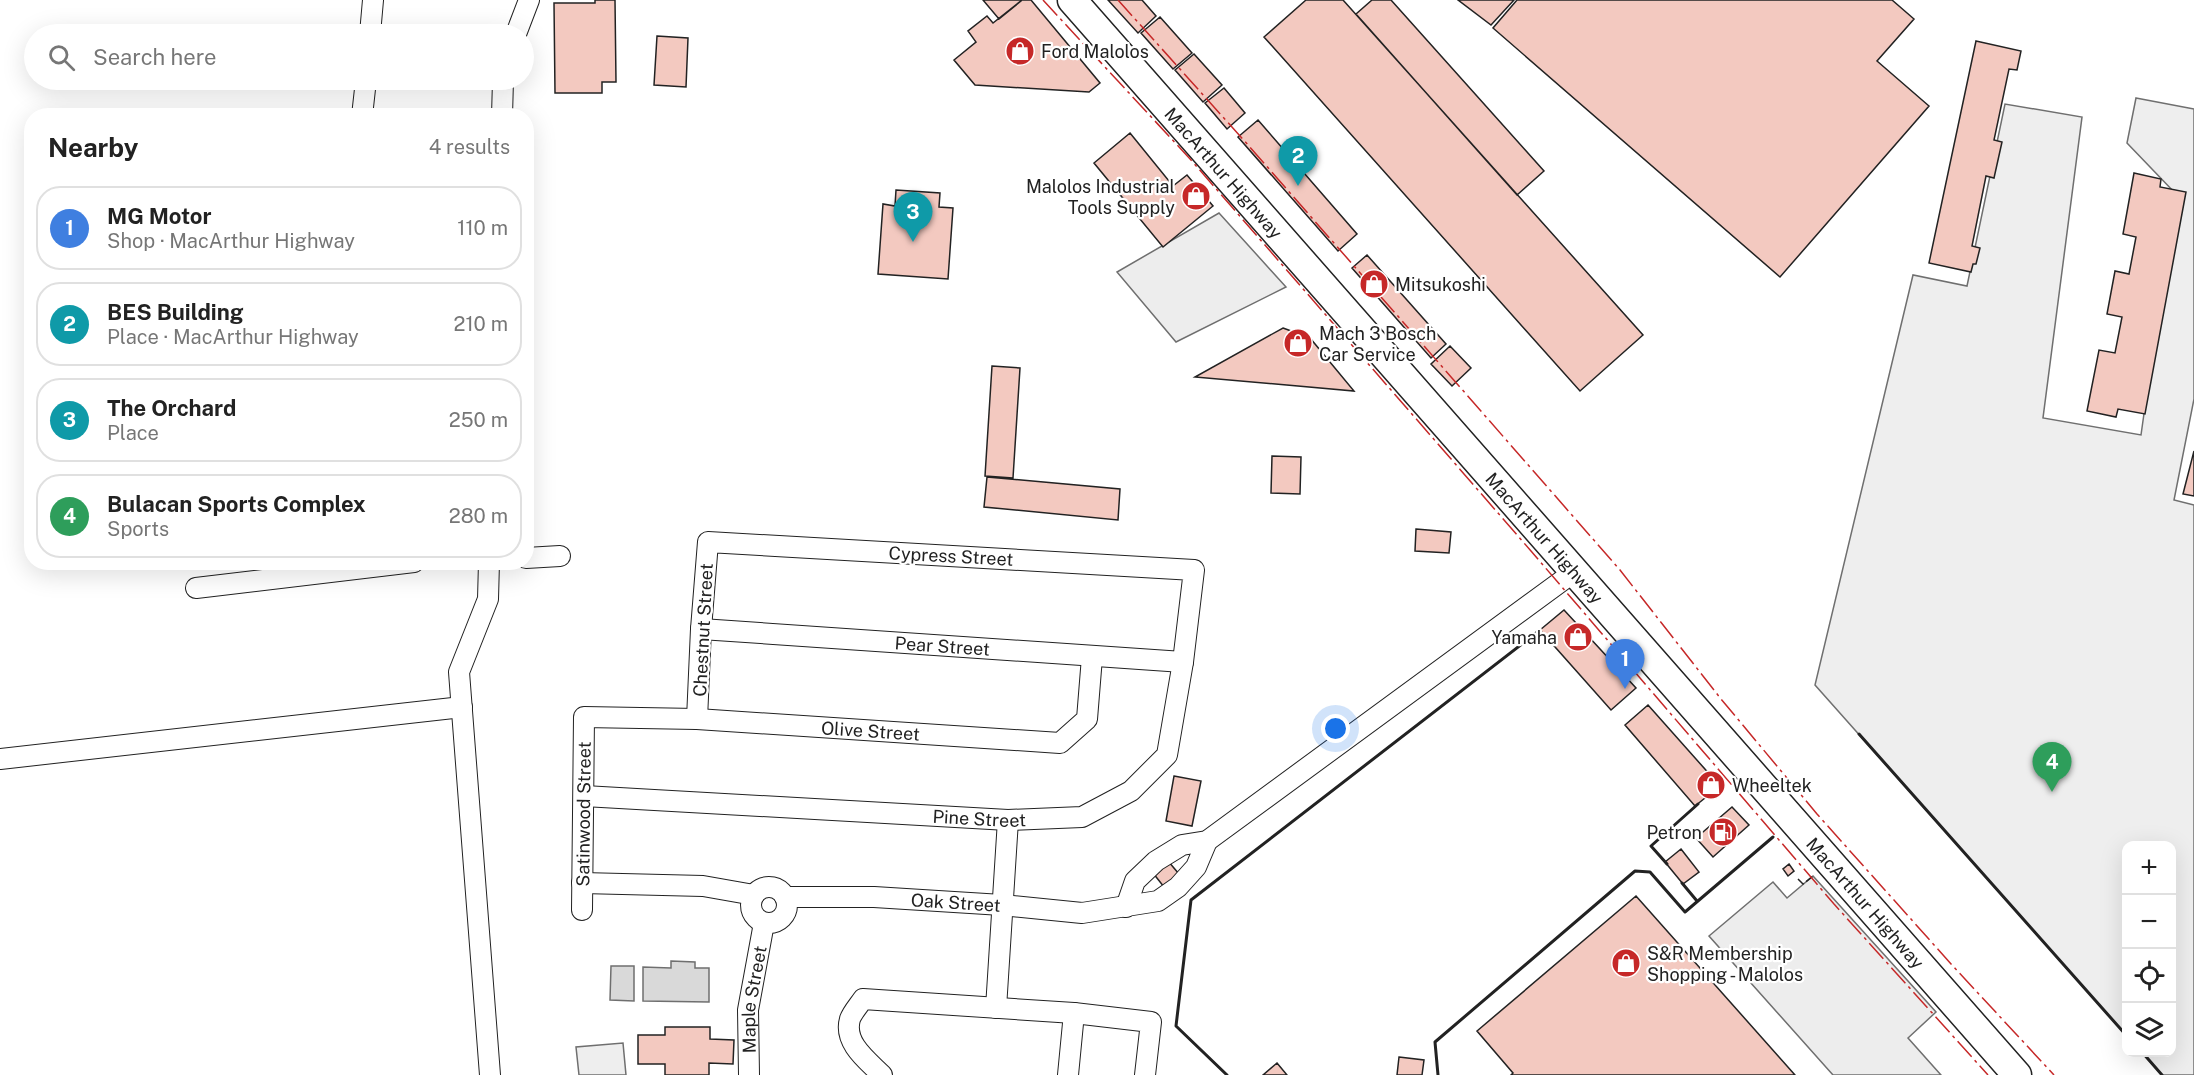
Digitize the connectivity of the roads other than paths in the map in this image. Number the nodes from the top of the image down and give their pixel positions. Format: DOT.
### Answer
graph roads {
  1 [pos="373,0"];
  2 [pos="528,0"];
  3 [pos="1072,0"];
  4 [pos="371,24"];
  5 [pos="520,24"];
  6 [pos="365,90"];
  7 [pos="503,90"];
  8 [pos="363,108"];
  9 [pos="502,108"];
  10 [pos="708,542"];
  11 [pos="560,556"];
  12 [pos="534,558"];
  13 [pos="347,570"];
  14 [pos="489,570"];
  15 [pos="1194,570"];
  16 [pos="1574,572"];
  17 [pos="196,588"];
  18 [pos="701,629"];
  19 [pos="1092,657"];
  20 [pos="1183,662"];
  21 [pos="462,707"];
  22 [pos="584,717"];
  23 [pos="698,719"];
  24 [pos="0,759"];
  25 [pos="584,796"];
  26 [pos="1008,820"];
  27 [pos="1208,841"];
  28 [pos="582,883"];
  29 [pos="754,894"];
  30 [pos="785,897"];
  31 [pos="1002,905"];
  32 [pos="1126,907"];
  33 [pos="582,910"];
  34 [pos="764,923"];
  35 [pos="996,1008"];
  36 [pos="1074,1014"];
  37 [pos="490,1075"];
  38 [pos="749,1075"];
  39 [pos="882,1075"];
  40 [pos="1068,1075"];
  41 [pos="1145,1075"];
  42 [pos="2017,1075"];
  1 -- 4 [label="street"];
  2 -- 5 [label="street"];
  3 -- 16 [label="highway, MacArthur Highway"];
  6 -- 8 [label="street"];
  7 -- 9 [label="street"];
  10 -- 15 [label="street, Cypress Street"];
  10 -- 18 [label="street, Chestnut Street"];
  11 -- 12 [label="street"];
  13 -- 17 [label="street"];
  14 -- 21 [label="street"];
  15 -- 20 [label="street, Pine Street"];
  16 -- 27 [label="street"];
  16 -- 42 [label="highway, MacArthur Highway"];
  18 -- 19 [label="street, Pear Street"];
  18 -- 23 [label="street, Chestnut Street"];
  19 -- 20 [label="street, Pear Street"];
  19 -- 23 [label="street, Olive Street"];
  20 -- 26 [label="street, Pine Street"];
  21 -- 24 [label="street"];
  21 -- 37 [label="street"];
  22 -- 23 [label="street, Olive Street"];
  22 -- 25 [label="street, Satinwood Street"];
  25 -- 26 [label="street, Pine Street"];
  25 -- 28 [label="street, Satinwood Street"];
  26 -- 31 [label="street"];
  27 -- 32 [label="street, Oak Street"];
  27 -- 32 [label="street"];
  28 -- 29 [label="street"];
  28 -- 33 [label="street, Satinwood Street"];
  29 -- 30 [label="street"];
  29 -- 34 [label="street"];
  30 -- 31 [label="street, Oak Street"];
  30 -- 34 [label="street"];
  31 -- 32 [label="street, Oak Street"];
  31 -- 35 [label="street"];
  34 -- 38 [label="street, Maple Street"];
  35 -- 36 [label="street"];
  35 -- 39 [label="street"];
  36 -- 40 [label="street"];
  36 -- 41 [label="street"];
}
